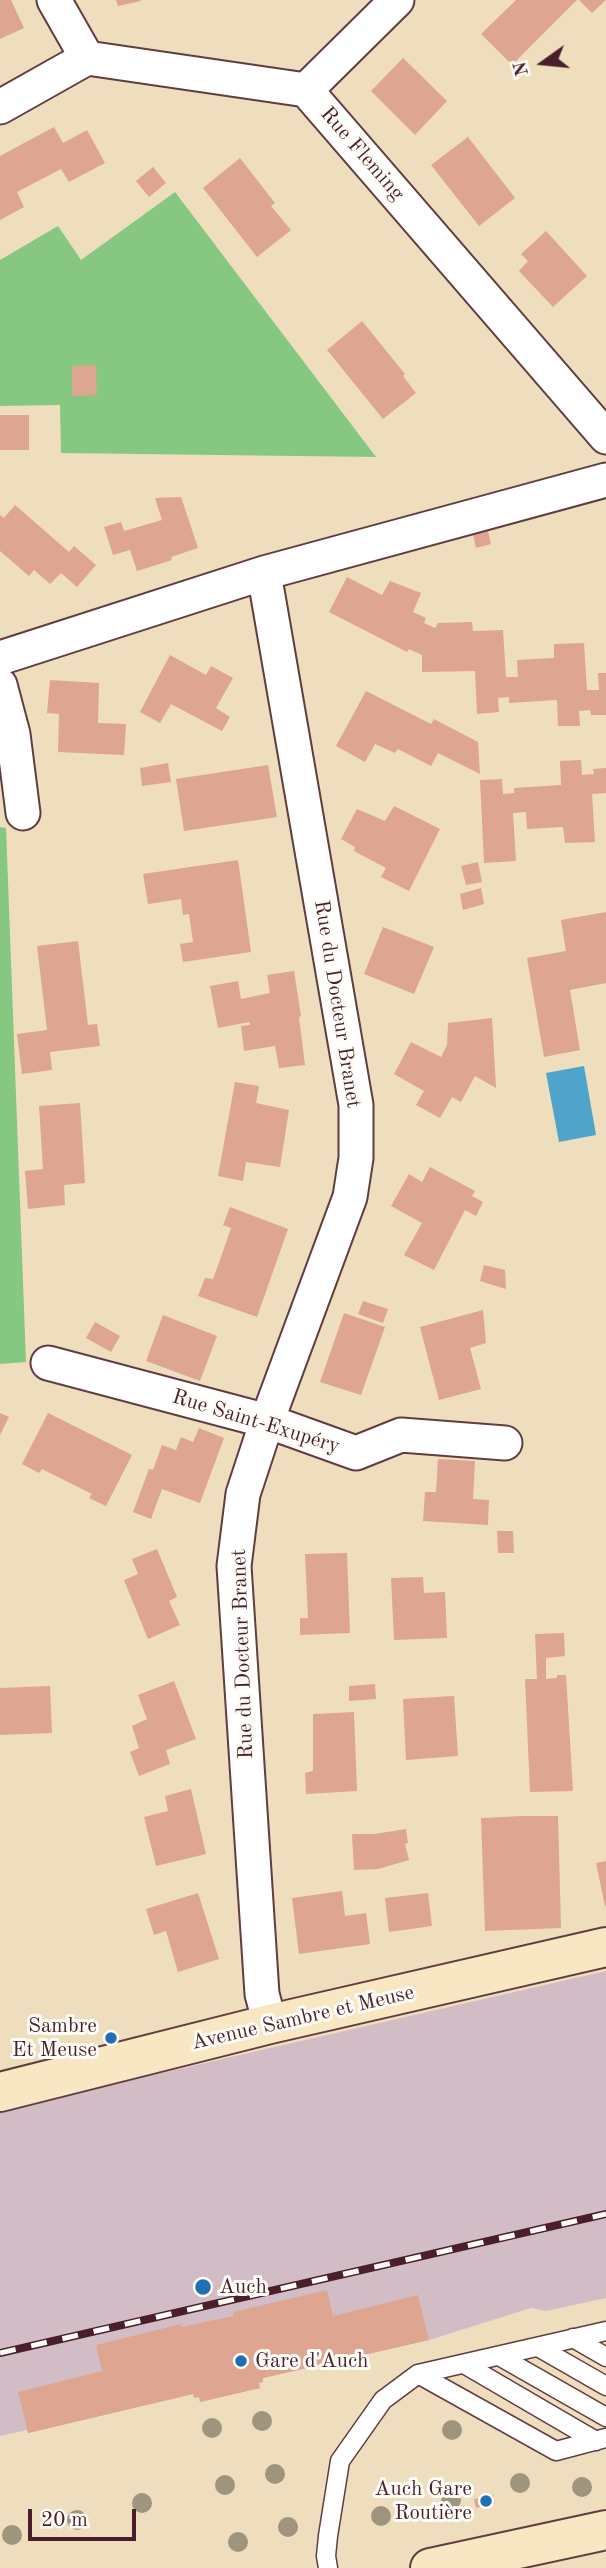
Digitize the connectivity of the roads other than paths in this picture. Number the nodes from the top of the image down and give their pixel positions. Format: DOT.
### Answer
graph roads {
  1 [pos="54,0"];
  2 [pos="397,0"];
  3 [pos="87,58"];
  4 [pos="306,90"];
  5 [pos="0,107"];
  6 [pos="606,437"];
  7 [pos="606,480"];
  8 [pos="264,573"];
  9 [pos="0,658"];
  10 [pos="0,685"];
  11 [pos="23,813"];
  12 [pos="48,1363"];
  13 [pos="267,1421"];
  14 [pos="505,1443"];
  15 [pos="606,1947"];
  16 [pos="270,2024"];
  17 [pos="0,2092"];
  18 [pos="606,2331"];
  19 [pos="573,2338"];
  20 [pos="538,2347"];
  21 [pos="499,2356"];
  22 [pos="606,2357"];
  23 [pos="464,2364"];
  24 [pos="418,2374"];
  25 [pos="606,2386"];
  26 [pos="606,2417"];
  27 [pos="601,2440"];
  28 [pos="606,2530"];
  29 [pos="328,2568"];
  30 [pos="430,2568"];
  1 -- 3 [label="street"];
  2 -- 4 [label="street"];
  3 -- 4 [label="street, Rue Fleming"];
  3 -- 5 [label="street"];
  4 -- 6 [label="street, Rue Fleming"];
  7 -- 8 [label="street"];
  8 -- 9 [label="street"];
  8 -- 13 [label="street, Rue du Docteur Branet"];
  10 -- 11 [label="street"];
  12 -- 13 [label="street, Rue Saint-Exupéry"];
  13 -- 14 [label="street, Rue Saint-Exupéry"];
  13 -- 16 [label="street, Rue du Docteur Branet"];
  15 -- 16 [label="street, Avenue Sambre et Meuse"];
  16 -- 17 [label="street, Avenue Sambre et Meuse"];
  18 -- 19 [label="lane"];
  19 -- 20 [label="lane"];
  19 -- 22 [label="lane"];
  20 -- 21 [label="lane"];
  20 -- 25 [label="lane"];
  21 -- 23 [label="lane"];
  21 -- 26 [label="lane"];
  23 -- 24 [label="lane"];
  23 -- 27 [label="lane"];
  24 -- 27 [label="lane"];
  24 -- 29 [label="lane"];
  28 -- 30 [label="street"];
}
